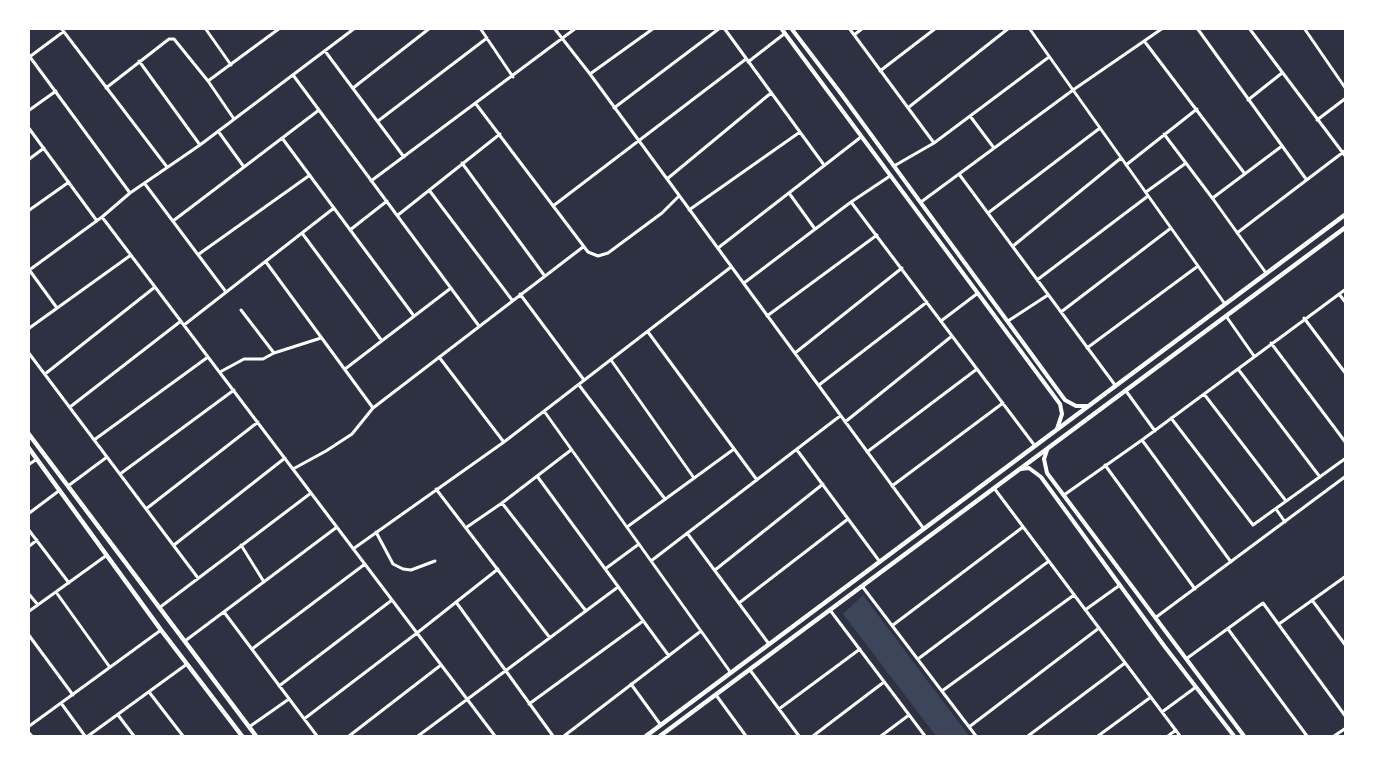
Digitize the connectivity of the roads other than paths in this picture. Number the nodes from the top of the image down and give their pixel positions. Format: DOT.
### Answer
graph roads {
  1 [pos="280,28"];
  2 [pos="355,28"];
  3 [pos="430,28"];
  4 [pos="480,28"];
  5 [pos="554,28"];
  6 [pos="576,28"];
  7 [pos="654,28"];
  8 [pos="722,28"];
  9 [pos="781,28"];
  10 [pos="791,28"];
  11 [pos="849,28"];
  12 [pos="863,28"];
  13 [pos="936,28"];
  14 [pos="1009,28"];
  15 [pos="1029,28"];
  16 [pos="1163,28"];
  17 [pos="1197,28"];
  18 [pos="1249,28"];
  19 [pos="1304,28"];
  20 [pos="206,29"];
  21 [pos="62,30"];
  22 [pos="784,34"];
  23 [pos="854,35"];
  24 [pos="487,38"];
  25 [pos="562,39"];
  26 [pos="1145,42"];
  27 [pos="325,51"];
  28 [pos="1049,57"];
  29 [pos="29,58"];
  30 [pos="747,60"];
  31 [pos="139,61"];
  32 [pos="231,65"];
  33 [pos="880,70"];
  34 [pos="1282,73"];
  35 [pos="590,74"];
  36 [pos="293,75"];
  37 [pos="513,76"];
  38 [pos="830,79"];
  39 [pos="208,81"];
  40 [pos="822,84"];
  41 [pos="106,87"];
  42 [pos="353,88"];
  43 [pos="1346,89"];
  44 [pos="1073,90"];
  45 [pos="56,91"];
  46 [pos="771,93"];
  47 [pos="842,95"];
  48 [pos="1346,98"];
  49 [pos="833,99"];
  50 [pos="1247,100"];
  51 [pos="477,104"];
  52 [pos="908,107"];
  53 [pos="614,108"];
  54 [pos="1197,109"];
  55 [pos="319,110"];
  56 [pos="28,111"];
  57 [pos="970,116"];
  58 [pos="234,119"];
  59 [pos="1317,120"];
  60 [pos="378,121"];
  61 [pos="28,127"];
  62 [pos="1100,128"];
  63 [pos="218,131"];
  64 [pos="800,132"];
  65 [pos="500,134"];
  66 [pos="1164,134"];
  67 [pos="861,137"];
  68 [pos="282,138"];
  69 [pos="639,141"];
  70 [pos="934,143"];
  71 [pos="200,145"];
  72 [pos="1282,146"];
  73 [pos="44,148"];
  74 [pos="995,149"];
  75 [pos="1344,151"];
  76 [pos="404,157"];
  77 [pos="1346,157"];
  78 [pos="1121,158"];
  79 [pos="28,160"];
  80 [pos="1186,163"];
  81 [pos="462,164"];
  82 [pos="825,165"];
  83 [pos="1126,165"];
  84 [pos="894,166"];
  85 [pos="167,167"];
  86 [pos="244,167"];
  87 [pos="959,174"];
  88 [pos="1245,174"];
  89 [pos="310,175"];
  90 [pos="890,176"];
  91 [pos="667,178"];
  92 [pos="1306,179"];
  93 [pos="371,181"];
  94 [pos="69,182"];
  95 [pos="145,184"];
  96 [pos="429,190"];
  97 [pos="130,193"];
  98 [pos="789,193"];
  99 [pos="1147,194"];
  100 [pos="679,196"];
  101 [pos="1213,199"];
  102 [pos="387,201"];
  103 [pos="852,202"];
  104 [pos="921,202"];
  105 [pos="553,206"];
  106 [pos="334,208"];
  107 [pos="689,210"];
  108 [pos="28,211"];
  109 [pos="988,213"];
  110 [pos="1346,214"];
  111 [pos="397,215"];
  112 [pos="102,217"];
  113 [pos="97,221"];
  114 [pos="173,221"];
  115 [pos="1346,227"];
  116 [pos="1171,228"];
  117 [pos="815,229"];
  118 [pos="350,230"];
  119 [pos="302,233"];
  120 [pos="1237,233"];
  121 [pos="877,235"];
  122 [pos="1013,246"];
  123 [pos="583,248"];
  124 [pos="718,248"];
  125 [pos="199,254"];
  126 [pos="131,255"];
  127 [pos="265,262"];
  128 [pos="1198,266"];
  129 [pos="731,267"];
  130 [pos="902,268"];
  131 [pos="29,271"];
  132 [pos="1266,273"];
  133 [pos="544,275"];
  134 [pos="1037,280"];
  135 [pos="744,284"];
  136 [pos="155,287"];
  137 [pos="451,288"];
  138 [pos="1346,289"];
  139 [pos="226,292"];
  140 [pos="978,293"];
  141 [pos="520,294"];
  142 [pos="1339,294"];
  143 [pos="1048,295"];
  144 [pos="512,300"];
  145 [pos="927,302"];
  146 [pos="1346,303"];
  147 [pos="1225,304"];
  148 [pos="57,309"];
  149 [pos="241,310"];
  150 [pos="1061,312"];
  151 [pos="414,316"];
  152 [pos="767,316"];
  153 [pos="1226,316"];
  154 [pos="1304,318"];
  155 [pos="181,321"];
  156 [pos="941,321"];
  157 [pos="1008,321"];
  158 [pos="184,325"];
  159 [pos="479,326"];
  160 [pos="28,329"];
  161 [pos="648,332"];
  162 [pos="952,336"];
  163 [pos="321,338"];
  164 [pos="1180,338"];
  165 [pos="382,341"];
  166 [pos="1271,343"];
  167 [pos="1184,347"];
  168 [pos="1087,348"];
  169 [pos="1164,350"];
  170 [pos="28,352"];
  171 [pos="274,353"];
  172 [pos="794,353"];
  173 [pos="1254,356"];
  174 [pos="208,357"];
  175 [pos="439,357"];
  176 [pos="1168,358"];
  177 [pos="611,360"];
  178 [pos="345,369"];
  179 [pos="977,369"];
  180 [pos="1238,369"];
  181 [pos="220,372"];
  182 [pos="45,374"];
  183 [pos="1346,374"];
  184 [pos="584,380"];
  185 [pos="579,384"];
  186 [pos="818,385"];
  187 [pos="1116,386"];
  188 [pos="234,390"];
  189 [pos="1126,391"];
  190 [pos="1204,394"];
  191 [pos="1003,403"];
  192 [pos="1089,406"];
  193 [pos="70,407"];
  194 [pos="373,408"];
  195 [pos="544,411"];
  196 [pos="841,416"];
  197 [pos="1171,417"];
  198 [pos="258,422"];
  199 [pos="845,422"];
  200 [pos="1056,430"];
  201 [pos="1155,430"];
  202 [pos="28,433"];
  203 [pos="94,440"];
  204 [pos="1142,440"];
  205 [pos="504,442"];
  206 [pos="1346,443"];
  207 [pos="1050,445"];
  208 [pos="1035,446"];
  209 [pos="28,447"];
  210 [pos="734,449"];
  211 [pos="571,450"];
  212 [pos="797,450"];
  213 [pos="43,452"];
  214 [pos="867,452"];
  215 [pos="107,457"];
  216 [pos="36,458"];
  217 [pos="285,458"];
  218 [pos="1346,458"];
  219 [pos="28,465"];
  220 [pos="1104,465"];
  221 [pos="293,469"];
  222 [pos="1017,471"];
  223 [pos="1047,473"];
  224 [pos="120,474"];
  225 [pos="60,475"];
  226 [pos="537,476"];
  227 [pos="1346,476"];
  228 [pos="1041,477"];
  229 [pos="1320,477"];
  230 [pos="694,478"];
  231 [pos="52,479"];
  232 [pos="757,480"];
  233 [pos="823,484"];
  234 [pos="68,486"];
  235 [pos="892,486"];
  236 [pos="994,488"];
  237 [pos="436,489"];
  238 [pos="60,490"];
  239 [pos="311,493"];
  240 [pos="1063,495"];
  241 [pos="665,499"];
  242 [pos="962,501"];
  243 [pos="1286,501"];
  244 [pos="502,503"];
  245 [pos="966,508"];
  246 [pos="146,509"];
  247 [pos="1276,509"];
  248 [pos="947,511"];
  249 [pos="28,513"];
  250 [pos="848,519"];
  251 [pos="952,519"];
  252 [pos="1285,522"];
  253 [pos="337,527"];
  254 [pos="627,527"];
  255 [pos="1023,527"];
  256 [pos="467,528"];
  257 [pos="28,529"];
  258 [pos="924,529"];
  259 [pos="376,532"];
  260 [pos="687,533"];
  261 [pos="37,540"];
  262 [pos="639,544"];
  263 [pos="174,545"];
  264 [pos="241,545"];
  265 [pos="28,547"];
  266 [pos="353,549"];
  267 [pos="107,555"];
  268 [pos="435,561"];
  269 [pos="651,561"];
  270 [pos="1049,561"];
  271 [pos="880,562"];
  272 [pos="1231,562"];
  273 [pos="365,564"];
  274 [pos="498,569"];
  275 [pos="605,569"];
  276 [pos="715,570"];
  277 [pos="198,578"];
  278 [pos="1345,578"];
  279 [pos="264,582"];
  280 [pos="69,583"];
  281 [pos="1120,585"];
  282 [pos="862,586"];
  283 [pos="618,587"];
  284 [pos="1195,589"];
  285 [pos="56,592"];
  286 [pos="28,593"];
  287 [pos="1074,595"];
  288 [pos="392,600"];
  289 [pos="1312,600"];
  290 [pos="456,602"];
  291 [pos="739,603"];
  292 [pos="38,605"];
  293 [pos="159,608"];
  294 [pos="830,610"];
  295 [pos="1085,610"];
  296 [pos="586,611"];
  297 [pos="28,612"];
  298 [pos="224,612"];
  299 [pos="1155,618"];
  300 [pos="643,621"];
  301 [pos="1279,624"];
  302 [pos="892,626"];
  303 [pos="1099,628"];
  304 [pos="1228,629"];
  305 [pos="161,630"];
  306 [pos="701,631"];
  307 [pos="417,633"];
  308 [pos="28,634"];
  309 [pos="550,638"];
  310 [pos="184,641"];
  311 [pos="769,644"];
  312 [pos="1346,646"];
  313 [pos="252,649"];
  314 [pos="860,649"];
  315 [pos="669,656"];
  316 [pos="1186,659"];
  317 [pos="918,660"];
  318 [pos="1125,663"];
  319 [pos="187,664"];
  320 [pos="441,665"];
  321 [pos="110,667"];
  322 [pos="750,670"];
  323 [pos="505,671"];
  324 [pos="731,673"];
  325 [pos="884,682"];
  326 [pos="632,684"];
  327 [pos="279,686"];
  328 [pos="1196,687"];
  329 [pos="942,691"];
  330 [pos="149,692"];
  331 [pos="73,695"];
  332 [pos="716,695"];
  333 [pos="1214,696"];
  334 [pos="1151,697"];
  335 [pos="289,699"];
  336 [pos="466,699"];
  337 [pos="1207,701"];
  338 [pos="61,704"];
  339 [pos="529,704"];
  340 [pos="1222,708"];
  341 [pos="683,709"];
  342 [pos="779,709"];
  343 [pos="1162,712"];
  344 [pos="1216,712"];
  345 [pos="118,715"];
  346 [pos="909,715"];
  347 [pos="688,716"];
  348 [pos="672,717"];
  349 [pos="1346,717"];
  350 [pos="304,719"];
  351 [pos="676,724"];
  352 [pos="661,725"];
  353 [pos="29,727"];
  354 [pos="249,727"];
  355 [pos="969,727"];
  356 [pos="1346,728"];
  357 [pos="1176,730"];
  358 [pos="32,736"];
  359 [pos="86,736"];
  360 [pos="134,736"];
  361 [pos="183,736"];
  362 [pos="242,736"];
  363 [pos="256,736"];
  364 [pos="317,736"];
  365 [pos="349,736"];
  366 [pos="418,736"];
  367 [pos="494,736"];
  368 [pos="553,736"];
  369 [pos="564,736"];
  370 [pos="646,736"];
  371 [pos="660,736"];
  372 [pos="743,736"];
  373 [pos="800,736"];
  374 [pos="813,736"];
  375 [pos="881,736"];
  376 [pos="926,736"];
  377 [pos="976,736"];
  378 [pos="1028,736"];
  379 [pos="1098,736"];
  380 [pos="1168,736"];
  381 [pos="1180,736"];
  382 [pos="1234,736"];
  383 [pos="1244,736"];
  384 [pos="1307,736"];
  385 [pos="1334,736"];
  1 -- 32 [label="street"];
  2 -- 27 [label="street"];
  3 -- 42 [label="street"];
  4 -- 24 [label="street"];
  5 -- 25 [label="street"];
  6 -- 25 [label="street"];
  7 -- 35 [label="street"];
  8 -- 30 [label="street"];
  8 -- 53 [label="street"];
  9 -- 22 [label="street"];
  10 -- 38 [label="street"];
  11 -- 23 [label="street"];
  12 -- 23 [label="street"];
  13 -- 33 [label="street"];
  14 -- 52 [label="street"];
  15 -- 28 [label="street"];
  16 -- 26 [label="street"];
  17 -- 50 [label="street"];
  18 -- 34 [label="street"];
  19 -- 43 [label="street"];
  20 -- 32 [label="street"];
  21 -- 29 [label="street"];
  21 -- 41 [label="street"];
  22 -- 30 [label="street"];
  22 -- 40 [label="street"];
  23 -- 33 [label="street"];
  24 -- 37 [label="street"];
  24 -- 60 [label="street"];
  25 -- 35 [label="street"];
  25 -- 37 [label="street"];
  26 -- 44 [label="street"];
  26 -- 54 [label="street"];
  27 -- 36 [label="street"];
  27 -- 42 [label="street"];
  28 -- 44 [label="street"];
  28 -- 57 [label="street"];
  29 -- 45 [label="street"];
  30 -- 46 [label="street"];
  30 -- 69 [label="street"];
  31 -- 39 [label="street"];
  31 -- 41 [label="street"];
  31 -- 71 [label="street"];
  32 -- 39 [label="street"];
  33 -- 52 [label="street"];
  34 -- 50 [label="street"];
  34 -- 59 [label="street"];
  35 -- 53 [label="street"];
  36 -- 55 [label="street"];
  36 -- 58 [label="street"];
  37 -- 51 [label="street"];
  38 -- 40 [label="street"];
  38 -- 47 [label="street"];
  39 -- 58 [label="street"];
  40 -- 49 [label="street"];
  41 -- 85 [label="street"];
  42 -- 60 [label="street"];
  44 -- 62 [label="street"];
  44 -- 74 [label="street"];
  45 -- 56 [label="street"];
  45 -- 97 [label="street"];
  46 -- 64 [label="street"];
  46 -- 91 [label="street"];
  47 -- 49 [label="street"];
  47 -- 84 [label="street"];
  48 -- 59 [label="street"];
  49 -- 67 [label="street"];
  50 -- 72 [label="street"];
  51 -- 65 [label="street"];
  51 -- 76 [label="street"];
  52 -- 70 [label="street"];
  53 -- 69 [label="street"];
  54 -- 66 [label="street"];
  54 -- 88 [label="street"];
  55 -- 68 [label="street"];
  55 -- 93 [label="street"];
  57 -- 70 [label="street"];
  57 -- 74 [label="street"];
  58 -- 63 [label="street"];
  59 -- 75 [label="street"];
  60 -- 76 [label="street"];
  61 -- 73 [label="street"];
  62 -- 78 [label="street"];
  62 -- 109 [label="street"];
  63 -- 71 [label="street"];
  63 -- 86 [label="street"];
  64 -- 82 [label="street"];
  64 -- 107 [label="street"];
  65 -- 81 [label="street"];
  65 -- 105 [label="street"];
  66 -- 80 [label="street"];
  66 -- 83 [label="street"];
  67 -- 82 [label="street"];
  67 -- 90 [label="street"];
  68 -- 86 [label="street"];
  68 -- 89 [label="street"];
  69 -- 91 [label="street"];
  69 -- 105 [label="street"];
  70 -- 84 [label="street"];
  71 -- 85 [label="street"];
  72 -- 88 [label="street"];
  72 -- 92 [label="street"];
  73 -- 79 [label="street"];
  73 -- 94 [label="street"];
  74 -- 87 [label="street"];
  75 -- 77 [label="street"];
  75 -- 92 [label="street"];
  76 -- 93 [label="street"];
  78 -- 83 [label="street"];
  78 -- 122 [label="street"];
  80 -- 99 [label="street"];
  80 -- 101 [label="street"];
  81 -- 96 [label="street"];
  81 -- 133 [label="street"];
  82 -- 98 [label="street"];
  83 -- 99 [label="street"];
  84 -- 104 [label="street"];
  85 -- 95 [label="street"];
  86 -- 114 [label="street"];
  87 -- 104 [label="street"];
  87 -- 109 [label="street"];
  88 -- 101 [label="street"];
  89 -- 106 [label="street"];
  89 -- 125 [label="street"];
  90 -- 103 [label="street"];
  90 -- 140 [label="street"];
  91 -- 100 [label="street"];
  92 -- 120 [label="street"];
  93 -- 102 [label="street"];
  94 -- 108 [label="street"];
  94 -- 113 [label="street"];
  95 -- 97 [label="street"];
  95 -- 114 [label="street"];
  96 -- 111 [label="street"];
  96 -- 144 [label="street"];
  97 -- 112 [label="street"];
  98 -- 117 [label="street"];
  98 -- 124 [label="street"];
  99 -- 116 [label="street"];
  99 -- 134 [label="street"];
  100 -- 107 [label="street"];
  100 -- 123 [label="street"];
  101 -- 120 [label="street"];
  102 -- 111 [label="street"];
  102 -- 118 [label="street"];
  103 -- 117 [label="street"];
  103 -- 121 [label="street"];
  104 -- 157 [label="street"];
  105 -- 123 [label="street"];
  106 -- 118 [label="street"];
  106 -- 119 [label="street"];
  107 -- 124 [label="street"];
  109 -- 122 [label="street"];
  110 -- 132 [label="main road"];
  111 -- 137 [label="street"];
  112 -- 113 [label="street"];
  112 -- 126 [label="street"];
  113 -- 131 [label="street"];
  114 -- 125 [label="street"];
  115 -- 153 [label="main road"];
  116 -- 128 [label="street"];
  116 -- 150 [label="street"];
  117 -- 135 [label="street"];
  118 -- 151 [label="street"];
  119 -- 127 [label="street"];
  119 -- 165 [label="street"];
  120 -- 132 [label="street"];
  121 -- 130 [label="street"];
  121 -- 152 [label="street"];
  122 -- 134 [label="street"];
  123 -- 133 [label="street"];
  124 -- 129 [label="street"];
  125 -- 139 [label="street"];
  126 -- 136 [label="street"];
  126 -- 148 [label="street"];
  127 -- 139 [label="street"];
  127 -- 163 [label="street"];
  128 -- 147 [label="street"];
  128 -- 168 [label="street"];
  129 -- 135 [label="street"];
  129 -- 161 [label="street"];
  130 -- 145 [label="street"];
  130 -- 172 [label="street"];
  131 -- 148 [label="street"];
  132 -- 147 [label="main road"];
  133 -- 141 [label="street"];
  134 -- 143 [label="street"];
  135 -- 152 [label="street"];
  136 -- 155 [label="street"];
  136 -- 182 [label="street"];
  137 -- 151 [label="street"];
  137 -- 159 [label="street"];
  138 -- 142 [label="street"];
  139 -- 158 [label="street"];
  140 -- 156 [label="street"];
  140 -- 200 [label="street"];
  141 -- 144 [label="street"];
  141 -- 184 [label="street"];
  142 -- 146 [label="street"];
  142 -- 154 [label="street"];
  143 -- 150 [label="street"];
  143 -- 157 [label="street"];
  144 -- 159 [label="street"];
  145 -- 156 [label="street"];
  145 -- 186 [label="street"];
  147 -- 164 [label="main road"];
  148 -- 160 [label="street"];
  149 -- 171 [label="street"];
  150 -- 168 [label="street"];
  151 -- 165 [label="street"];
  152 -- 172 [label="street"];
  153 -- 167 [label="main road"];
  153 -- 173 [label="street"];
  154 -- 166 [label="street"];
  154 -- 183 [label="street"];
  155 -- 158 [label="street"];
  155 -- 193 [label="street"];
  156 -- 162 [label="street"];
  157 -- 192 [label="street"];
  158 -- 174 [label="street"];
  159 -- 175 [label="street"];
  161 -- 177 [label="street"];
  161 -- 210 [label="street"];
  162 -- 179 [label="street"];
  162 -- 199 [label="street"];
  163 -- 171 [label="street"];
  163 -- 178 [label="street"];
  164 -- 167 [label="main road"];
  164 -- 169 [label="main road"];
  165 -- 178 [label="street"];
  166 -- 173 [label="street"];
  166 -- 206 [label="street"];
  167 -- 176 [label="main road"];
  168 -- 187 [label="street"];
  169 -- 176 [label="main road"];
  169 -- 187 [label="main road"];
  170 -- 182 [label="street"];
  171 -- 181 [label="street"];
  172 -- 186 [label="street"];
  173 -- 180 [label="street"];
  174 -- 181 [label="street"];
  174 -- 203 [label="street"];
  175 -- 194 [label="street"];
  175 -- 205 [label="street"];
  176 -- 189 [label="main road"];
  177 -- 184 [label="street"];
  177 -- 230 [label="street"];
  178 -- 194 [label="street"];
  179 -- 191 [label="street"];
  179 -- 214 [label="street"];
  180 -- 190 [label="street"];
  180 -- 229 [label="street"];
  181 -- 188 [label="street"];
  182 -- 193 [label="street"];
  184 -- 185 [label="street"];
  185 -- 195 [label="street"];
  185 -- 241 [label="street"];
  186 -- 196 [label="street"];
  187 -- 192 [label="main road"];
  188 -- 198 [label="street"];
  188 -- 224 [label="street"];
  189 -- 201 [label="street"];
  189 -- 207 [label="main road"];
  190 -- 197 [label="street"];
  190 -- 243 [label="street"];
  191 -- 208 [label="street"];
  191 -- 235 [label="street"];
  192 -- 200 [label="main road"];
  193 -- 203 [label="street"];
  194 -- 221 [label="street"];
  195 -- 205 [label="street"];
  195 -- 211 [label="street"];
  196 -- 199 [label="street"];
  196 -- 212 [label="street"];
  197 -- 201 [label="street"];
  197 -- 247 [label="street"];
  198 -- 217 [label="street"];
  198 -- 246 [label="street"];
  199 -- 214 [label="street"];
  200 -- 208 [label="main road"];
  201 -- 204 [label="street"];
  202 -- 213 [label="main road"];
  203 -- 215 [label="street"];
  204 -- 220 [label="street"];
  204 -- 272 [label="street"];
  205 -- 237 [label="street"];
  207 -- 222 [label="main road"];
  207 -- 223 [label="street"];
  208 -- 242 [label="main road"];
  209 -- 216 [label="main road"];
  210 -- 230 [label="street"];
  210 -- 232 [label="street"];
  211 -- 226 [label="street"];
  211 -- 254 [label="street"];
  212 -- 232 [label="street"];
  212 -- 233 [label="street"];
  213 -- 216 [label="main road"];
  213 -- 225 [label="main road"];
  214 -- 235 [label="street"];
  215 -- 224 [label="street"];
  215 -- 234 [label="street"];
  216 -- 219 [label="street"];
  216 -- 231 [label="main road"];
  217 -- 221 [label="street"];
  217 -- 263 [label="street"];
  218 -- 229 [label="street"];
  220 -- 240 [label="street"];
  220 -- 284 [label="street"];
  221 -- 239 [label="street"];
  222 -- 228 [label="street"];
  222 -- 236 [label="main road"];
  223 -- 228 [label="street"];
  223 -- 240 [label="street"];
  224 -- 246 [label="street"];
  225 -- 231 [label="main road"];
  225 -- 234 [label="main road"];
  226 -- 244 [label="street"];
  226 -- 275 [label="street"];
  227 -- 252 [label="street"];
  228 -- 281 [label="street"];
  229 -- 243 [label="street"];
  230 -- 241 [label="street"];
  231 -- 238 [label="main road"];
  232 -- 260 [label="street"];
  233 -- 250 [label="street"];
  233 -- 276 [label="street"];
  234 -- 293 [label="main road"];
  235 -- 258 [label="street"];
  236 -- 245 [label="main road"];
  236 -- 255 [label="street"];
  237 -- 256 [label="street"];
  237 -- 259 [label="street"];
  238 -- 249 [label="street"];
  238 -- 267 [label="main road"];
  239 -- 253 [label="street"];
  239 -- 264 [label="street"];
  240 -- 299 [label="street"];
  241 -- 254 [label="street"];
  242 -- 245 [label="main road"];
  242 -- 248 [label="main road"];
  243 -- 247 [label="street"];
  244 -- 256 [label="street"];
  244 -- 296 [label="street"];
  245 -- 251 [label="main road"];
  246 -- 263 [label="street"];
  247 -- 252 [label="street"];
  248 -- 251 [label="main road"];
  248 -- 258 [label="main road"];
  250 -- 271 [label="street"];
  250 -- 291 [label="street"];
  251 -- 282 [label="main road"];
  252 -- 272 [label="street"];
  253 -- 266 [label="street"];
  253 -- 279 [label="street"];
  254 -- 262 [label="street"];
  255 -- 270 [label="street"];
  255 -- 302 [label="street"];
  256 -- 274 [label="street"];
  257 -- 261 [label="street"];
  258 -- 271 [label="main road"];
  259 -- 266 [label="street"];
  259 -- 268 [label="street"];
  260 -- 269 [label="street"];
  260 -- 276 [label="street"];
  261 -- 265 [label="street"];
  261 -- 280 [label="street"];
  262 -- 269 [label="street"];
  262 -- 275 [label="street"];
  263 -- 277 [label="street"];
  264 -- 277 [label="street"];
  264 -- 279 [label="street"];
  266 -- 273 [label="street"];
  267 -- 280 [label="street"];
  267 -- 305 [label="main road"];
  269 -- 306 [label="street"];
  270 -- 287 [label="street"];
  270 -- 317 [label="street"];
  271 -- 311 [label="main road"];
  272 -- 284 [label="street"];
  273 -- 288 [label="street"];
  273 -- 313 [label="street"];
  274 -- 290 [label="street"];
  274 -- 309 [label="street"];
  275 -- 283 [label="street"];
  276 -- 291 [label="street"];
  277 -- 293 [label="street"];
  278 -- 289 [label="street"];
  279 -- 298 [label="street"];
  280 -- 285 [label="street"];
  281 -- 295 [label="street"];
  281 -- 328 [label="street"];
  282 -- 294 [label="main road"];
  282 -- 302 [label="street"];
  283 -- 296 [label="street"];
  283 -- 300 [label="street"];
  284 -- 299 [label="street"];
  285 -- 292 [label="street"];
  285 -- 321 [label="street"];
  286 -- 292 [label="street"];
  287 -- 295 [label="street"];
  287 -- 329 [label="street"];
  288 -- 307 [label="street"];
  288 -- 327 [label="street"];
  289 -- 301 [label="street"];
  289 -- 312 [label="street"];
  290 -- 307 [label="street"];
  290 -- 323 [label="street"];
  291 -- 311 [label="street"];
  292 -- 297 [label="street"];
  293 -- 310 [label="main road"];
  294 -- 314 [label="street"];
  294 -- 322 [label="main road"];
  295 -- 303 [label="street"];
  296 -- 309 [label="street"];
  298 -- 310 [label="street"];
  298 -- 313 [label="street"];
  299 -- 316 [label="street"];
  300 -- 315 [label="street"];
  300 -- 339 [label="street"];
  301 -- 304 [label="street"];
  301 -- 349 [label="street"];
  302 -- 317 [label="street"];
  303 -- 318 [label="street"];
  303 -- 355 [label="street"];
  304 -- 316 [label="street"];
  304 -- 384 [label="street"];
  305 -- 319 [label="main road"];
  305 -- 321 [label="street"];
  306 -- 315 [label="street"];
  306 -- 324 [label="street"];
  307 -- 320 [label="street"];
  307 -- 350 [label="street"];
  308 -- 331 [label="street"];
  309 -- 323 [label="street"];
  310 -- 354 [label="main road"];
  311 -- 324 [label="main road"];
  313 -- 327 [label="street"];
  314 -- 325 [label="street"];
  314 -- 342 [label="street"];
  315 -- 326 [label="street"];
  316 -- 333 [label="street"];
  317 -- 329 [label="street"];
  318 -- 334 [label="street"];
  318 -- 378 [label="street"];
  319 -- 330 [label="street"];
  319 -- 362 [label="main road"];
  320 -- 336 [label="street"];
  320 -- 365 [label="street"];
  321 -- 331 [label="street"];
  322 -- 332 [label="main road"];
  322 -- 342 [label="street"];
  323 -- 336 [label="street"];
  323 -- 339 [label="street"];
  324 -- 341 [label="main road"];
  325 -- 346 [label="street"];
  325 -- 374 [label="street"];
  326 -- 352 [label="street"];
  326 -- 369 [label="street"];
  327 -- 335 [label="street"];
  328 -- 337 [label="street"];
  328 -- 343 [label="street"];
  329 -- 355 [label="street"];
  330 -- 345 [label="street"];
  330 -- 361 [label="street"];
  331 -- 338 [label="street"];
  332 -- 347 [label="main road"];
  332 -- 372 [label="street"];
  333 -- 337 [label="street"];
  333 -- 340 [label="street"];
  334 -- 343 [label="street"];
  334 -- 379 [label="street"];
  335 -- 350 [label="street"];
  335 -- 354 [label="street"];
  336 -- 366 [label="street"];
  336 -- 367 [label="street"];
  337 -- 344 [label="street"];
  338 -- 353 [label="street"];
  338 -- 359 [label="street"];
  339 -- 368 [label="street"];
  340 -- 344 [label="street"];
  340 -- 383 [label="street"];
  341 -- 347 [label="main road"];
  341 -- 348 [label="main road"];
  342 -- 373 [label="street"];
  343 -- 357 [label="street"];
  344 -- 382 [label="street"];
  345 -- 359 [label="street"];
  345 -- 360 [label="street"];
  346 -- 375 [label="street"];
  346 -- 376 [label="street"];
  347 -- 351 [label="main road"];
  348 -- 351 [label="main road"];
  348 -- 352 [label="main road"];
  350 -- 364 [label="street"];
  351 -- 371 [label="main road"];
  352 -- 370 [label="main road"];
  353 -- 358 [label="street"];
  354 -- 363 [label="main road"];
  355 -- 377 [label="street"];
  356 -- 385 [label="street"];
  357 -- 380 [label="street"];
  357 -- 381 [label="street"];
}
